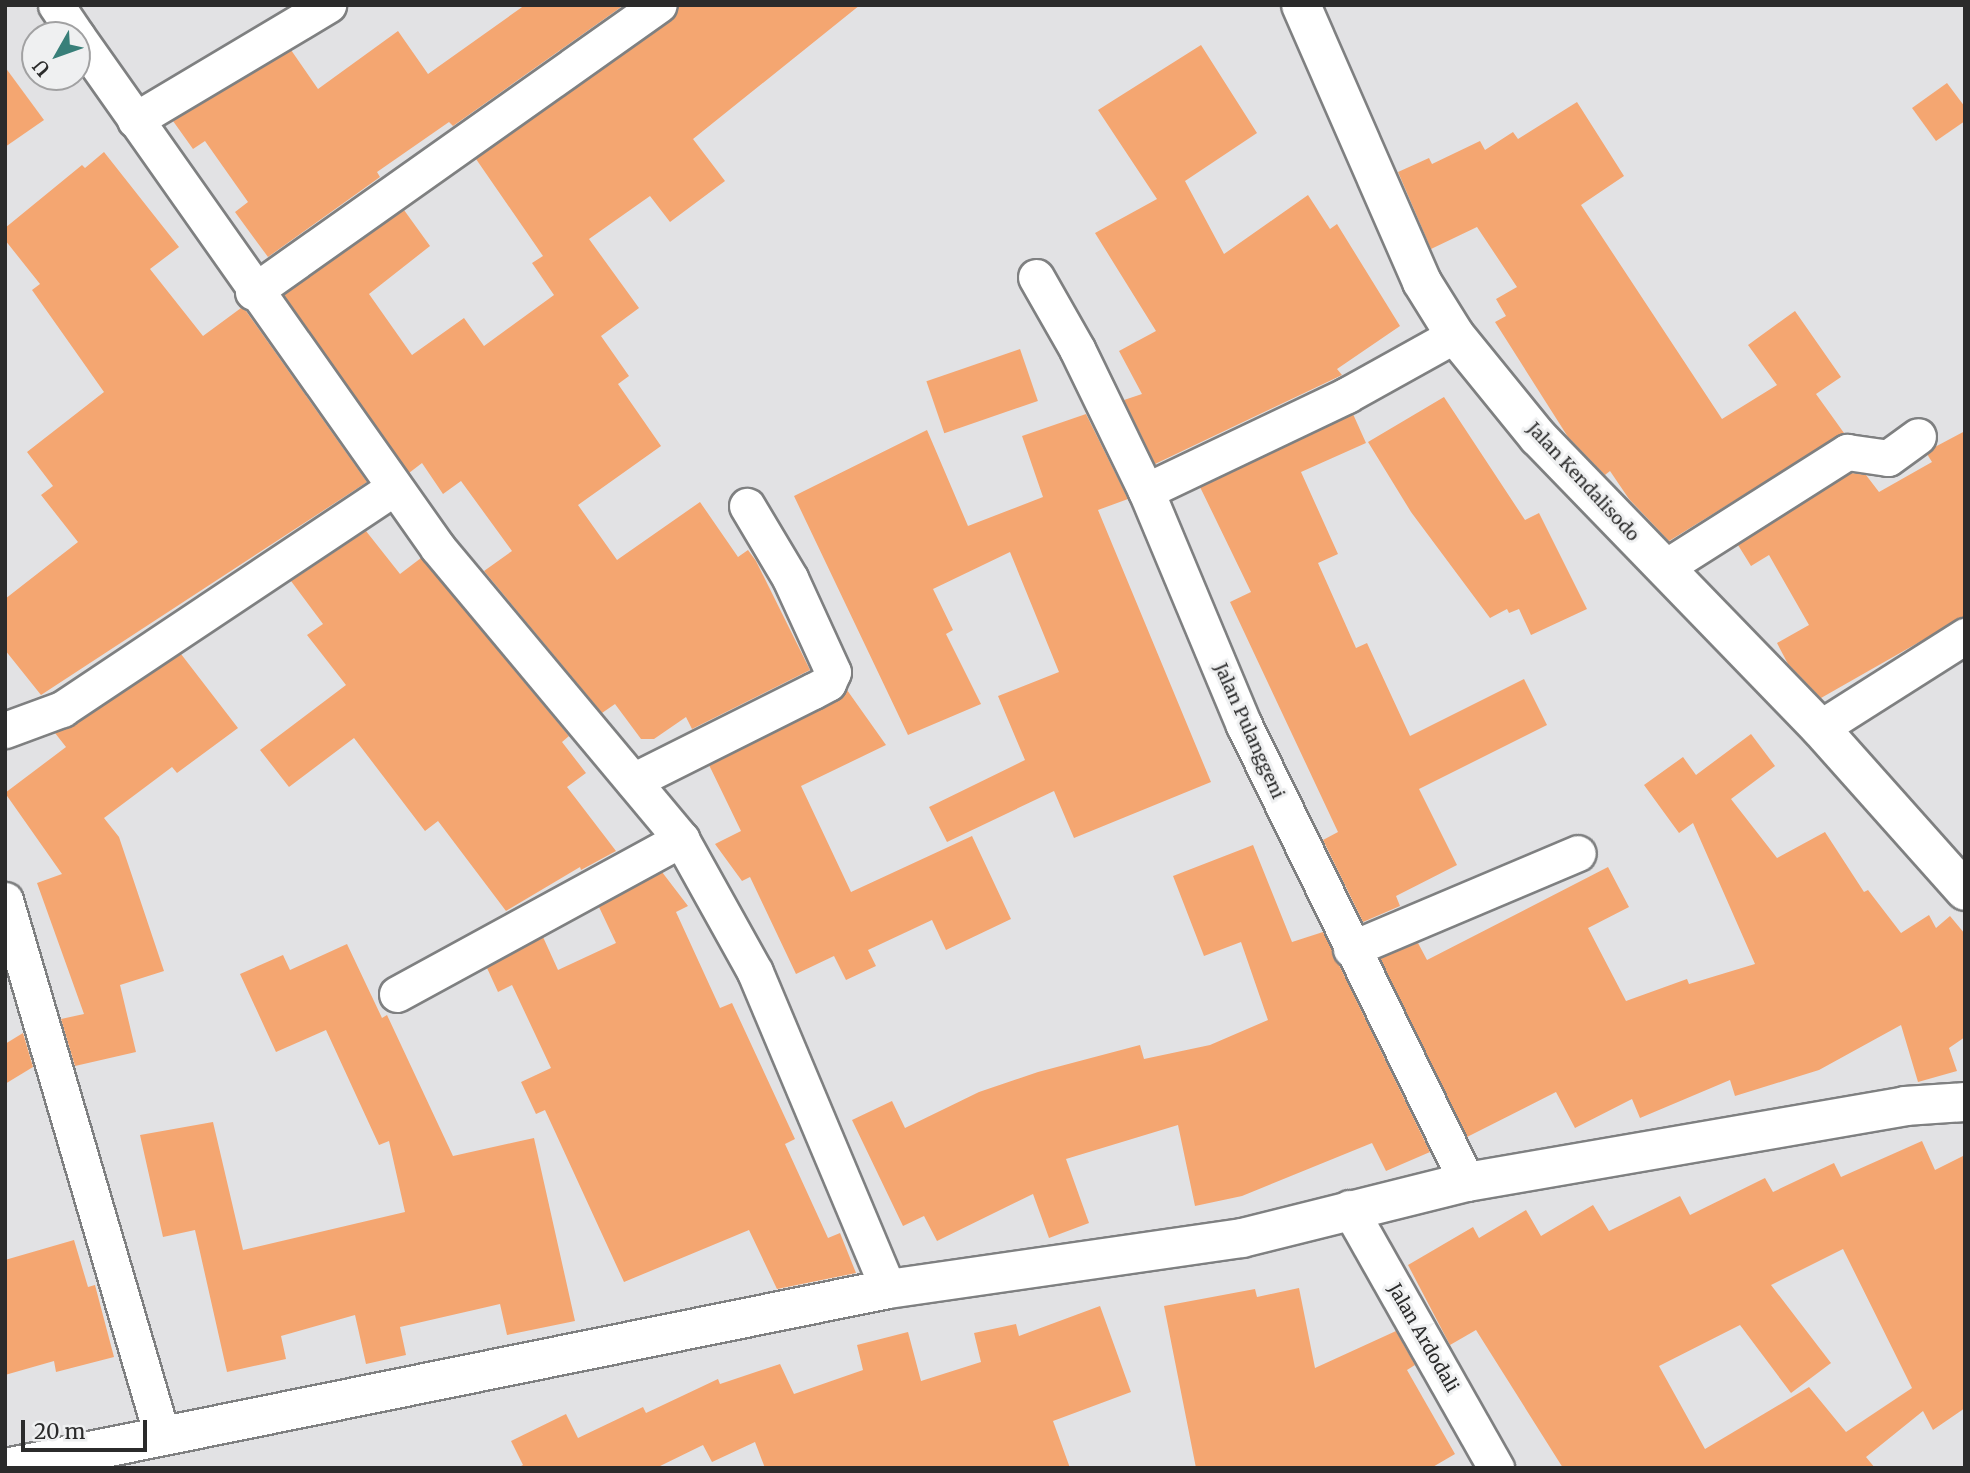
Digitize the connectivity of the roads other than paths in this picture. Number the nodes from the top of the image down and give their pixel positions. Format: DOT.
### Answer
graph roads {
  1 [pos="56,5"];
  2 [pos="328,5"];
  3 [pos="659,5"];
  4 [pos="1301,5"];
  5 [pos="67,21"];
  6 [pos="91,57"];
  7 [pos="135,121"];
  8 [pos="1036,277"];
  9 [pos="254,292"];
  10 [pos="1455,335"];
  11 [pos="1918,436"];
  12 [pos="394,488"];
  13 [pos="1146,491"];
  14 [pos="747,506"];
  15 [pos="1664,568"];
  16 [pos="1965,636"];
  17 [pos="1820,728"];
  18 [pos="5,730"];
  19 [pos="633,781"];
  20 [pos="681,839"];
  21 [pos="1578,853"];
  22 [pos="1965,891"];
  23 [pos="5,900"];
  24 [pos="1351,948"];
  25 [pos="397,994"];
  26 [pos="1965,1102"];
  27 [pos="1467,1182"];
  28 [pos="1349,1208"];
  29 [pos="888,1289"];
  30 [pos="162,1436"];
  31 [pos="6,1468"];
  32 [pos="1496,1468"];
  1 -- 5 [label="street"];
  2 -- 7 [label="street"];
  3 -- 9 [label="street"];
  4 -- 10 [label="street, Jalan Kendalisodo"];
  6 -- 7 [label="street"];
  7 -- 9 [label="street"];
  8 -- 13 [label="street, Jalan Pulanggeni"];
  9 -- 12 [label="street"];
  10 -- 13 [label="street"];
  10 -- 15 [label="street, Jalan Kendalisodo"];
  11 -- 15 [label="street"];
  12 -- 18 [label="street"];
  12 -- 19 [label="street"];
  13 -- 24 [label="street, Jalan Pulanggeni"];
  14 -- 19 [label="street"];
  15 -- 17 [label="street, Jalan Kendalisodo"];
  16 -- 17 [label="street"];
  17 -- 22 [label="street, Jalan Kendalisodo"];
  19 -- 20 [label="street"];
  20 -- 25 [label="street"];
  20 -- 29 [label="street"];
  21 -- 24 [label="street"];
  23 -- 30 [label="street"];
  24 -- 27 [label="street, Jalan Pulanggeni"];
  26 -- 27 [label="street"];
  27 -- 28 [label="street"];
  28 -- 29 [label="street"];
  28 -- 32 [label="street, Jalan Ardodali"];
  29 -- 30 [label="street"];
  30 -- 31 [label="street"];
}
